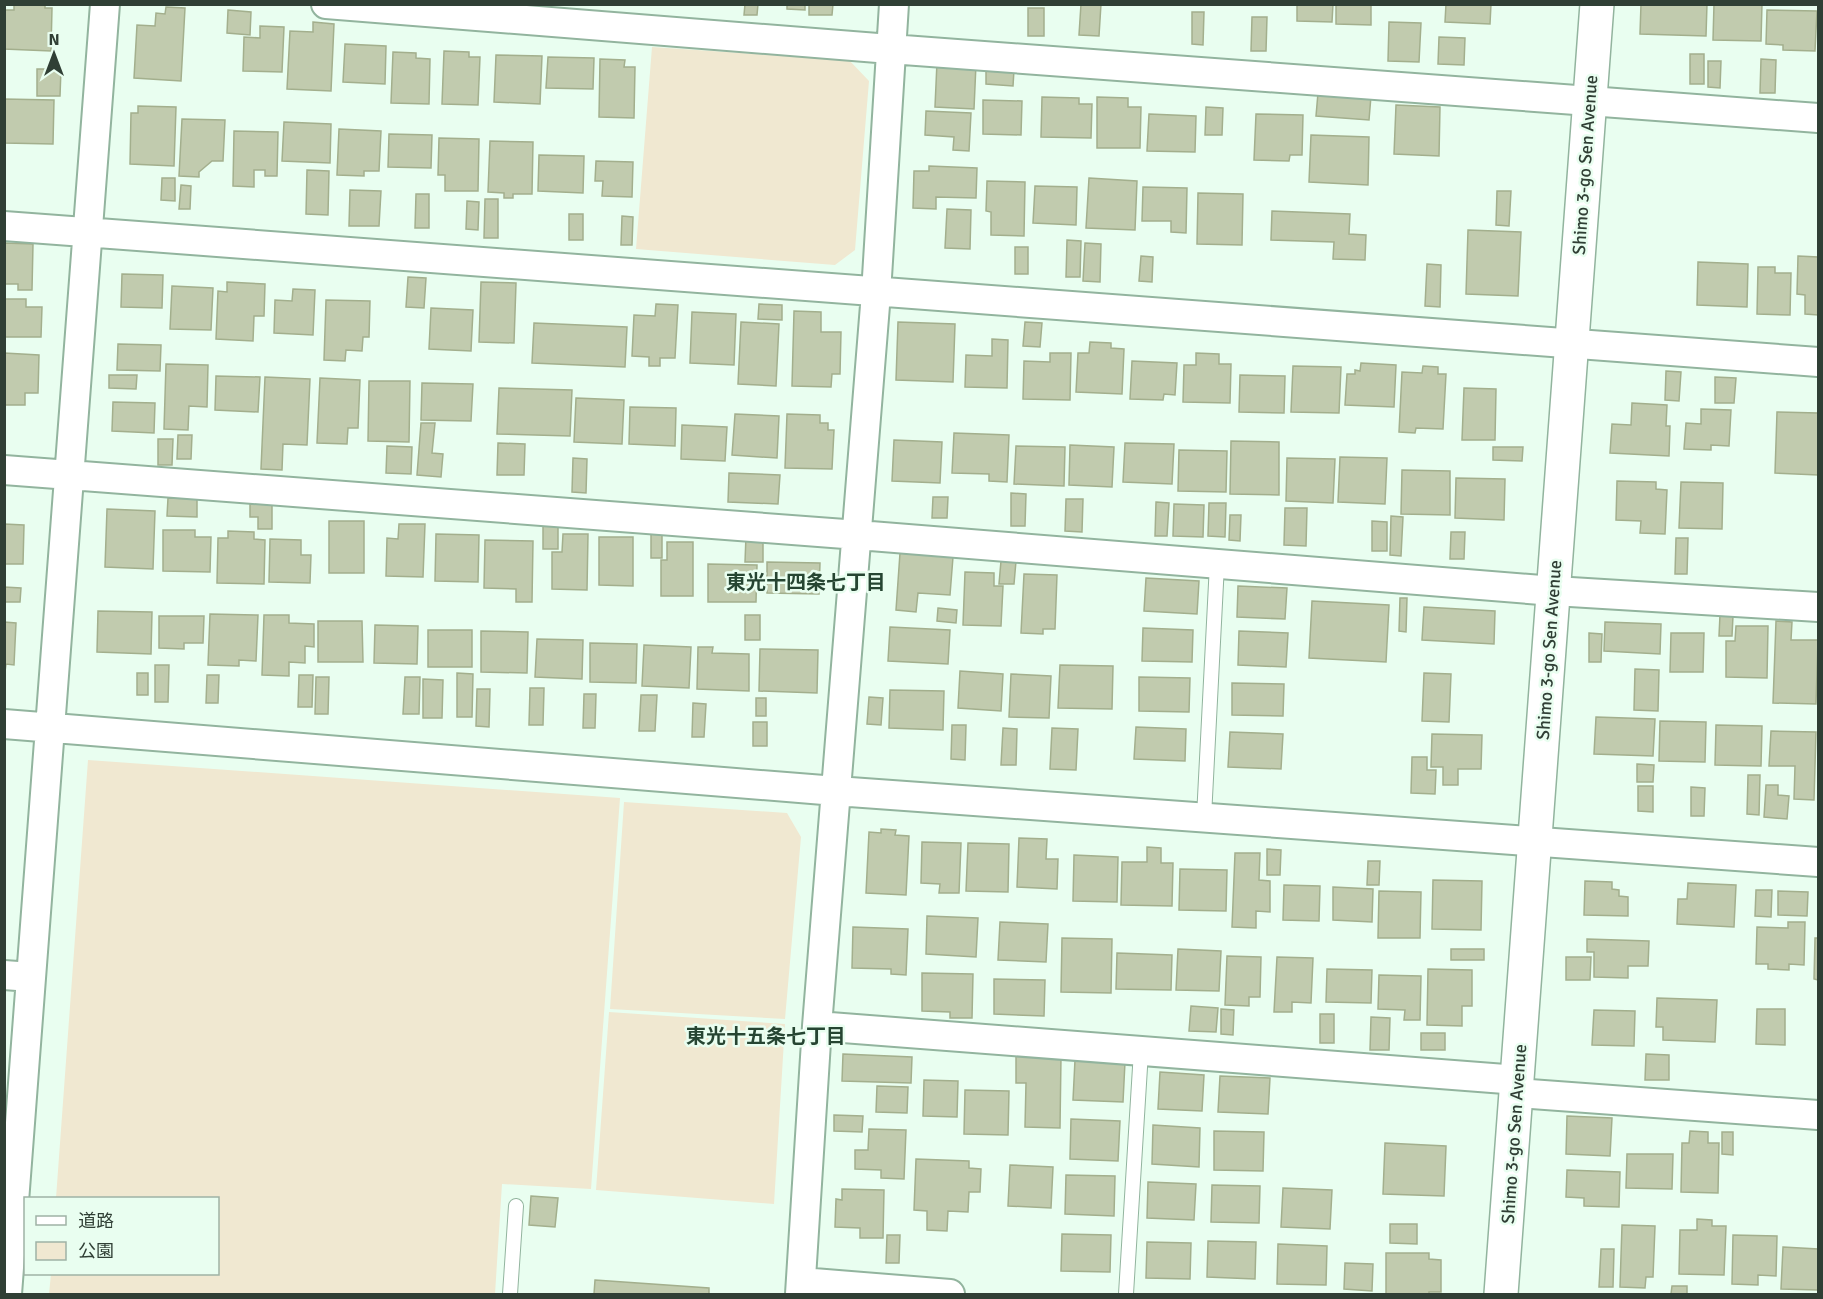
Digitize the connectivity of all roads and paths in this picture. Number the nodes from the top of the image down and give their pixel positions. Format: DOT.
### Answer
graph roads {
  1 [pos="105,4"];
  2 [pos="326,4"];
  3 [pos="894,4"];
  4 [pos="1597,4"];
  5 [pos="890,50"];
  6 [pos="1589,101"];
  7 [pos="1818,118"];
  8 [pos="4,226"];
  9 [pos="88,233"];
  10 [pos="876,293"];
  11 [pos="1571,345"];
  12 [pos="1818,362"];
  13 [pos="4,470"];
  14 [pos="69,475"];
  15 [pos="858,535"];
  16 [pos="1217,564"];
  17 [pos="1554,591"];
  18 [pos="1818,607"];
  19 [pos="4,724"];
  20 [pos="49,728"];
  21 [pos="836,791"];
  22 [pos="1204,817"];
  23 [pos="1535,840"];
  24 [pos="1818,862"];
  25 [pos="18,976"];
  26 [pos="817,1026"];
  27 [pos="1140,1051"];
  28 [pos="1518,1086"];
  29 [pos="1818,1115"];
  30 [pos="516,1206"];
  31 [pos="8,1226"];
  32 [pos="800,1288"];
  33 [pos="7,1294"];
  34 [pos="510,1294"];
  35 [pos="950,1294"];
  36 [pos="1126,1294"];
  37 [pos="1501,1294"];
  1 -- 9 [label="street"];
  2 -- 5 [label="street"];
  3 -- 5 [label="street"];
  4 -- 6 [label="street, Shimo 3-go Sen Avenue"];
  5 -- 6 [label="street"];
  5 -- 10 [label="street"];
  6 -- 7 [label="street"];
  6 -- 11 [label="street, Shimo 3-go Sen Avenue"];
  8 -- 9 [label="street"];
  9 -- 10 [label="street"];
  9 -- 14 [label="street"];
  10 -- 11 [label="street"];
  10 -- 15 [label="street"];
  11 -- 12 [label="street"];
  11 -- 17 [label="street, Shimo 3-go Sen Avenue"];
  13 -- 14 [label="street"];
  14 -- 15 [label="street"];
  14 -- 20 [label="street"];
  15 -- 16 [label="street"];
  15 -- 21 [label="street"];
  16 -- 17 [label="street"];
  16 -- 22 [label="lane"];
  17 -- 18 [label="street"];
  17 -- 23 [label="street, Shimo 3-go Sen Avenue"];
  19 -- 20 [label="street"];
  20 -- 21 [label="street"];
  20 -- 25 [label="street"];
  21 -- 22 [label="street"];
  21 -- 26 [label="street"];
  22 -- 23 [label="street"];
  23 -- 24 [label="street"];
  23 -- 28 [label="street, Shimo 3-go Sen Avenue"];
  25 -- 31 [label="street"];
  26 -- 27 [label="street"];
  26 -- 32 [label="street"];
  27 -- 28 [label="street"];
  27 -- 36 [label="lane"];
  28 -- 29 [label="street"];
  28 -- 37 [label="street, Shimo 3-go Sen Avenue"];
  30 -- 34 [label="lane"];
  31 -- 33 [label="street"];
  32 -- 35 [label="street"];
}
